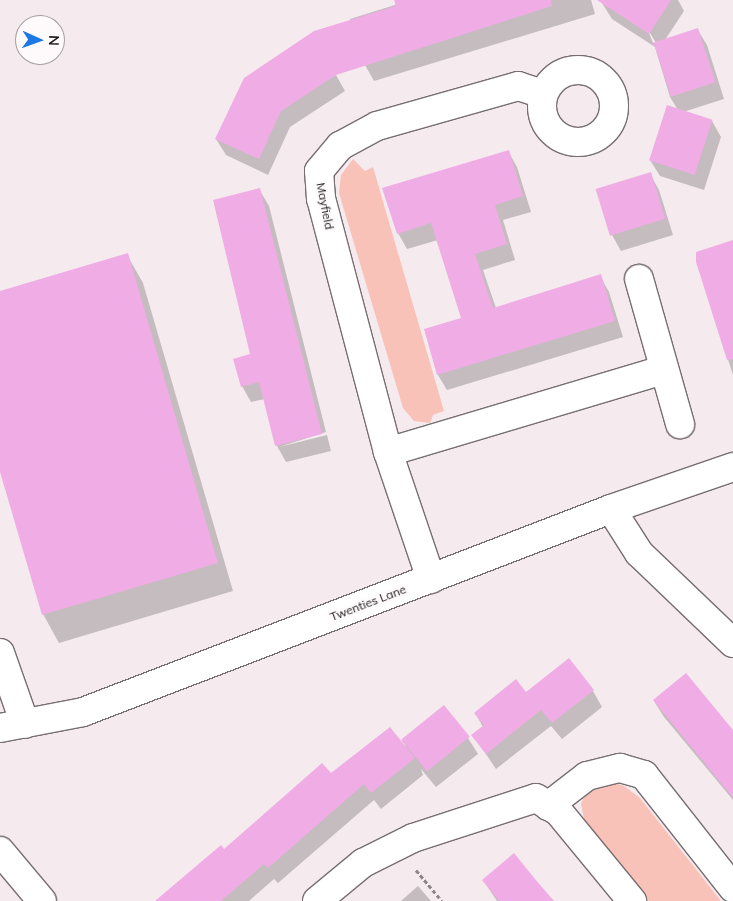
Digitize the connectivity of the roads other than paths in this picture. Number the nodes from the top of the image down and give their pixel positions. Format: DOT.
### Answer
graph roads {
  1 [pos="543,94"];
  2 [pos="639,279"];
  3 [pos="663,370"];
  4 [pos="680,424"];
  5 [pos="388,452"];
  6 [pos="733,466"];
  7 [pos="611,508"];
  8 [pos="431,579"];
  9 [pos="733,643"];
  10 [pos="0,653"];
  11 [pos="12,726"];
  12 [pos="548,806"];
  13 [pos="0,851"];
  14 [pos="733,888"];
  15 [pos="42,901"];
  16 [pos="317,901"];
  17 [pos="632,901"];
  1 -- 5 [label="street, Mayfield"];
  2 -- 3 [label="street"];
  3 -- 4 [label="street"];
  3 -- 5 [label="street"];
  5 -- 8 [label="street, Mayfield"];
  6 -- 7 [label="street, Twenties Lane"];
  7 -- 8 [label="street, Twenties Lane"];
  7 -- 9 [label="street"];
  8 -- 11 [label="street, Twenties Lane"];
  10 -- 11 [label="street"];
  12 -- 14 [label="street"];
  12 -- 16 [label="street"];
  12 -- 17 [label="street"];
  13 -- 15 [label="street"];
}
